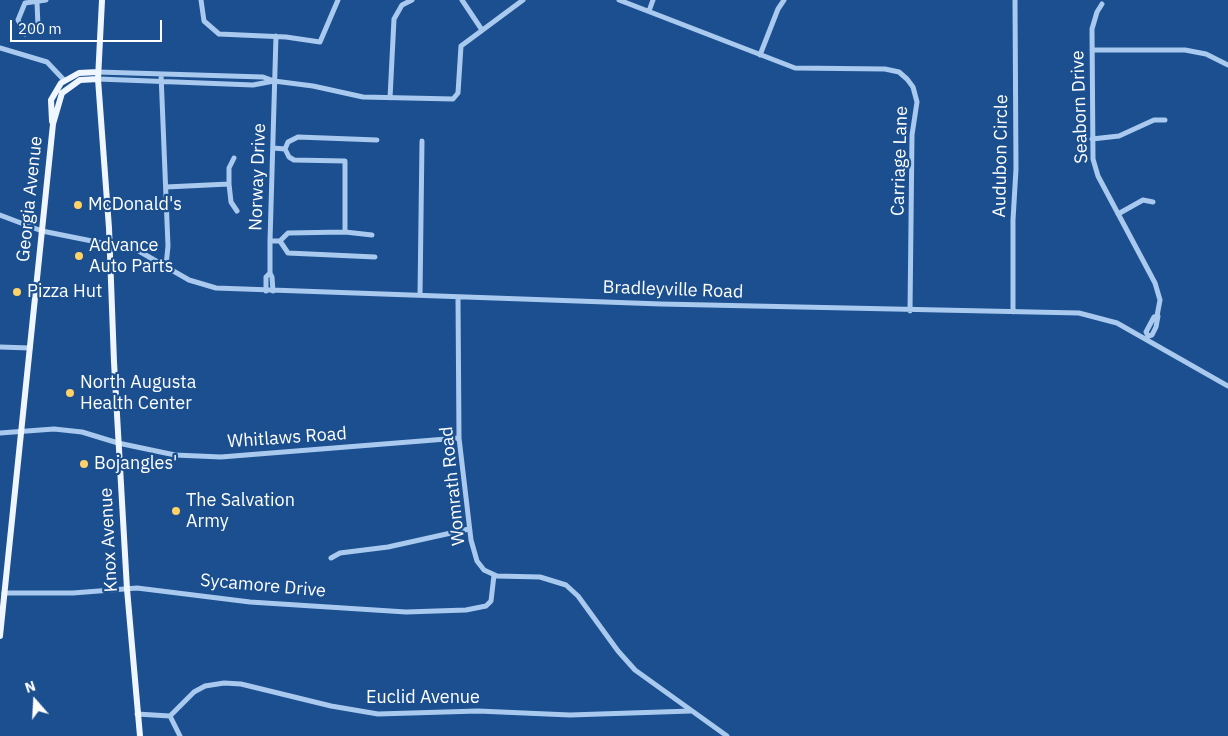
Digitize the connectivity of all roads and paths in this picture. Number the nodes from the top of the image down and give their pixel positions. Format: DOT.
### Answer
graph roads {
  1 [pos="46,0"];
  2 [pos="102,0"];
  3 [pos="201,0"];
  4 [pos="338,0"];
  5 [pos="412,0"];
  6 [pos="462,0"];
  7 [pos="523,0"];
  8 [pos="619,0"];
  9 [pos="653,0"];
  10 [pos="784,0"];
  11 [pos="1015,0"];
  12 [pos="37,2"];
  13 [pos="1102,4"];
  14 [pos="649,11"];
  15 [pos="482,30"];
  16 [pos="276,36"];
  17 [pos="0,48"];
  18 [pos="1092,50"];
  19 [pos="760,55"];
  20 [pos="1228,65"];
  21 [pos="98,72"];
  22 [pos="161,74"];
  23 [pos="98,79"];
  24 [pos="64,80"];
  25 [pos="274,81"];
  26 [pos="162,82"];
  27 [pos="390,98"];
  28 [pos="1165,120"];
  29 [pos="53,124"];
  30 [pos="1092,139"];
  31 [pos="377,140"];
  32 [pos="422,141"];
  33 [pos="273,148"];
  34 [pos="285,148"];
  35 [pos="234,158"];
  36 [pos="229,184"];
  37 [pos="166,187"];
  38 [pos="1153,202"];
  39 [pos="237,211"];
  40 [pos="1118,214"];
  41 [pos="0,216"];
  42 [pos="42,230"];
  43 [pos="345,232"];
  44 [pos="372,235"];
  45 [pos="270,240"];
  46 [pos="280,241"];
  47 [pos="109,243"];
  48 [pos="374,256"];
  49 [pos="166,266"];
  50 [pos="270,273"];
  51 [pos="266,290"];
  52 [pos="273,291"];
  53 [pos="420,294"];
  54 [pos="458,297"];
  55 [pos="910,311"];
  56 [pos="1013,312"];
  57 [pos="1147,338"];
  58 [pos="0,347"];
  59 [pos="30,348"];
  60 [pos="1228,386"];
  61 [pos="0,433"];
  62 [pos="22,433"];
  63 [pos="459,438"];
  64 [pos="118,443"];
  65 [pos="470,529"];
  66 [pos="331,558"];
  67 [pos="494,575"];
  68 [pos="127,589"];
  69 [pos="4,593"];
  70 [pos="0,636"];
  71 [pos="691,711"];
  72 [pos="137,714"];
  73 [pos="170,716"];
  74 [pos="140,736"];
  75 [pos="180,736"];
  76 [pos="727,736"];
  1 -- 12 [label="street"];
  2 -- 21 [label="main road, Knox Avenue"];
  3 -- 16 [label="street"];
  4 -- 16 [label="street"];
  5 -- 27 [label="street"];
  6 -- 15 [label="street"];
  7 -- 15 [label="street"];
  8 -- 14 [label="street, Carriage Lane"];
  9 -- 14 [label="street"];
  10 -- 19 [label="street"];
  11 -- 56 [label="street, Audubon Circle"];
  12 -- 12 [label="street"];
  13 -- 18 [label="street, Seaborn Drive"];
  14 -- 19 [label="street, Carriage Lane"];
  15 -- 27 [label="street"];
  16 -- 25 [label="street, Norway Drive"];
  17 -- 24 [label="street"];
  18 -- 20 [label="street"];
  18 -- 30 [label="street, Seaborn Drive"];
  19 -- 55 [label="street, Carriage Lane"];
  21 -- 22 [label="street"];
  21 -- 23 [label="main road, Knox Avenue"];
  21 -- 24 [label="main road"];
  22 -- 25 [label="street"];
  22 -- 26 [label="street"];
  23 -- 26 [label="street"];
  23 -- 29 [label="main road, Georgia Avenue"];
  23 -- 47 [label="main road, Knox Avenue"];
  24 -- 29 [label="main road, Georgia Avenue"];
  25 -- 26 [label="street"];
  25 -- 27 [label="street"];
  25 -- 33 [label="street, Norway Drive"];
  26 -- 37 [label="street"];
  28 -- 30 [label="street"];
  29 -- 42 [label="main road, Georgia Avenue"];
  30 -- 40 [label="street, Seaborn Drive"];
  31 -- 34 [label="street"];
  32 -- 53 [label="street"];
  33 -- 34 [label="street"];
  33 -- 45 [label="street, Norway Drive"];
  34 -- 43 [label="street"];
  35 -- 36 [label="street"];
  36 -- 37 [label="street"];
  36 -- 39 [label="street"];
  37 -- 49 [label="street"];
  38 -- 40 [label="street"];
  40 -- 57 [label="street, Seaborn Drive"];
  41 -- 42 [label="street, Bradleyville Road"];
  42 -- 47 [label="street, Bradleyville Road"];
  42 -- 59 [label="main road, Georgia Avenue"];
  43 -- 44 [label="street"];
  43 -- 46 [label="street"];
  45 -- 46 [label="street"];
  45 -- 50 [label="street, Norway Drive"];
  46 -- 48 [label="street"];
  47 -- 49 [label="street, Bradleyville Road"];
  47 -- 64 [label="main road, Knox Avenue"];
  49 -- 51 [label="street, Bradleyville Road"];
  50 -- 51 [label="street, Norway Drive"];
  50 -- 52 [label="street, Norway Drive"];
  51 -- 52 [label="street, Bradleyville Road"];
  52 -- 53 [label="street, Bradleyville Road"];
  53 -- 54 [label="street, Bradleyville Road"];
  54 -- 55 [label="street, Bradleyville Road"];
  54 -- 63 [label="street, Womrath Road"];
  55 -- 56 [label="street, Bradleyville Road"];
  56 -- 57 [label="street, Bradleyville Road"];
  57 -- 60 [label="street, Bradleyville Road"];
  58 -- 59 [label="street"];
  59 -- 62 [label="main road, Georgia Avenue"];
  61 -- 62 [label="street, Whitlaws Road"];
  62 -- 64 [label="street, Whitlaws Road"];
  62 -- 69 [label="main road, Georgia Avenue"];
  63 -- 64 [label="street, Whitlaws Road"];
  63 -- 65 [label="street, Womrath Road"];
  64 -- 68 [label="main road, Knox Avenue"];
  65 -- 66 [label="street"];
  65 -- 67 [label="street, Womrath Road"];
  67 -- 68 [label="street, Sycamore Drive"];
  67 -- 71 [label="street"];
  68 -- 69 [label="street, Sycamore Drive"];
  68 -- 72 [label="main road, Knox Avenue"];
  69 -- 70 [label="main road, Georgia Avenue"];
  71 -- 73 [label="street, Euclid Avenue"];
  71 -- 76 [label="street"];
  72 -- 73 [label="street"];
  72 -- 74 [label="main road, Knox Avenue"];
  73 -- 75 [label="street"];
}
